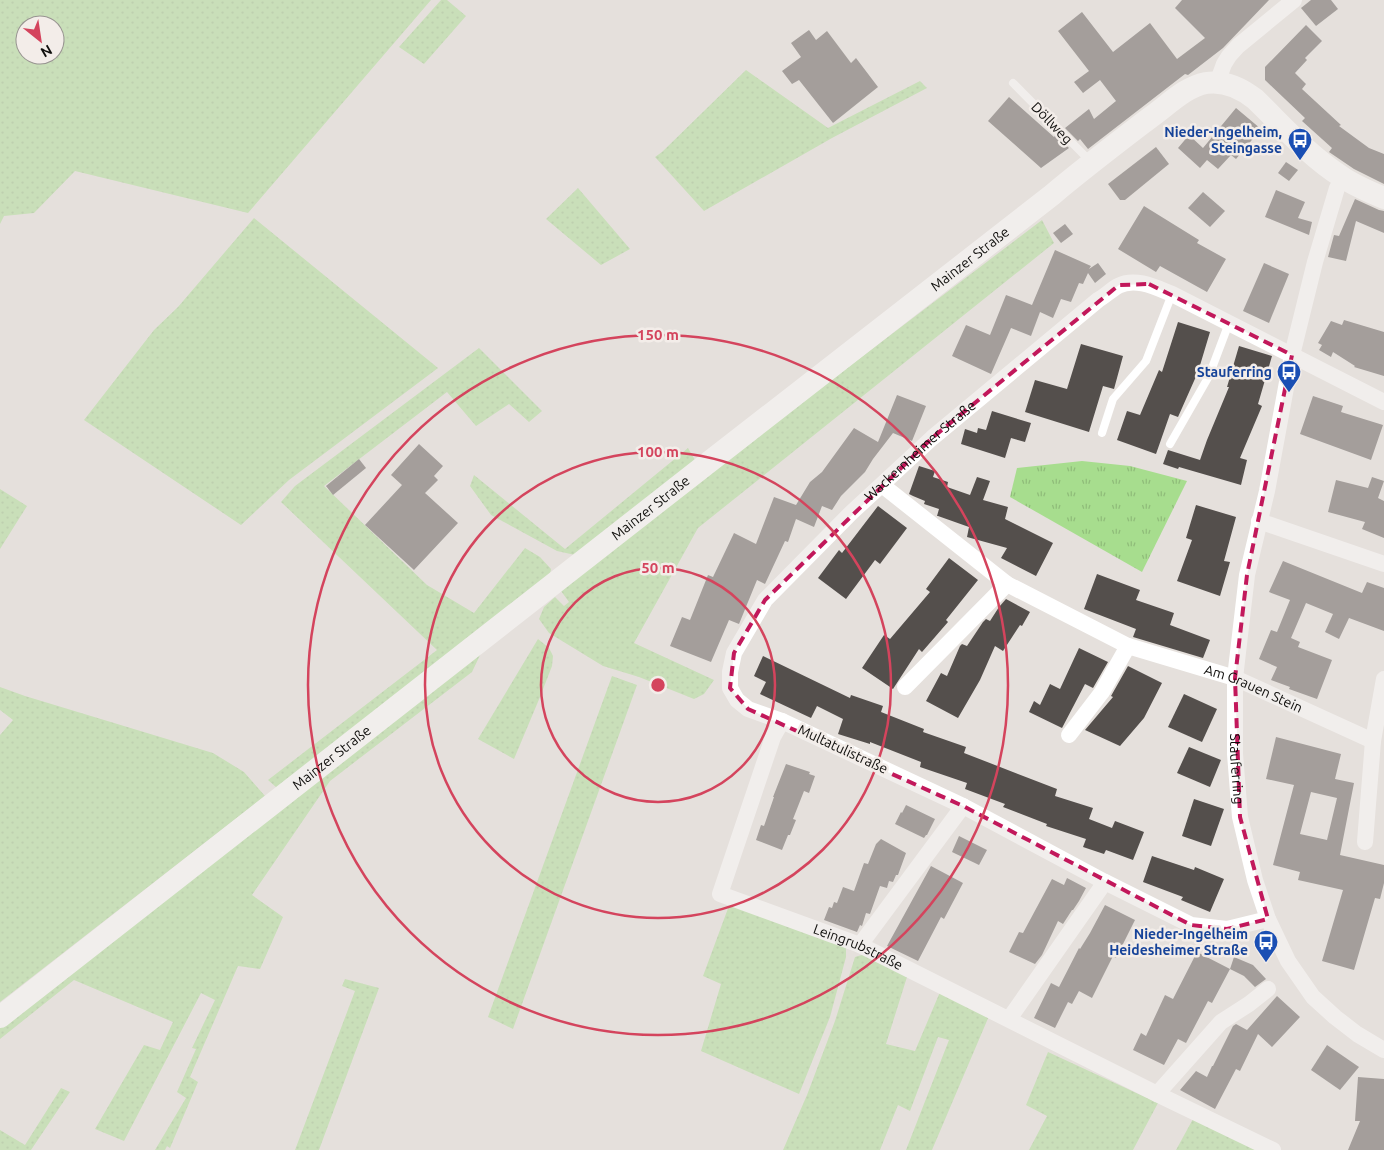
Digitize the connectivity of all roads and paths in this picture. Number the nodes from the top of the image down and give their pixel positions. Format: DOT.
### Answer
graph roads {
  1 [pos="1294,0"];
  2 [pos="1013,83"];
  3 [pos="1217,83"];
  4 [pos="1091,162"];
  5 [pos="1343,178"];
  6 [pos="1384,198"];
  7 [pos="1172,294"];
  8 [pos="1229,323"];
  9 [pos="1292,355"];
  10 [pos="1384,402"];
  11 [pos="1102,433"];
  12 [pos="1170,444"];
  13 [pos="882,485"];
  14 [pos="1259,521"];
  15 [pos="1384,564"];
  16 [pos="1007,584"];
  17 [pos="1128,646"];
  18 [pos="1235,678"];
  19 [pos="1384,679"];
  20 [pos="905,687"];
  21 [pos="730,688"];
  22 [pos="782,721"];
  23 [pos="1069,735"];
  24 [pos="1374,741"];
  25 [pos="963,806"];
  26 [pos="1365,842"];
  27 [pos="1105,882"];
  28 [pos="1268,919"];
  29 [pos="860,945"];
  30 [pos="1268,989"];
  31 [pos="0,1017"];
  32 [pos="1008,1019"];
  33 [pos="1384,1050"];
  34 [pos="1158,1094"];
  35 [pos="1273,1150"];
  1 -- 3 [label="street"];
  2 -- 4 [label="lane, Döllweg"];
  3 -- 4 [label="main road, Mainzer Straße"];
  3 -- 5 [label="main road"];
  4 -- 31 [label="main road, Mainzer Straße"];
  5 -- 6 [label="main road"];
  5 -- 9 [label="street, Stauferring"];
  7 -- 8 [label="street, Wackernheimer Straße"];
  7 -- 11 [label="lane"];
  7 -- 13 [label="street, Wackernheimer Straße"];
  8 -- 9 [label="street, Wackernheimer Straße"];
  8 -- 12 [label="lane"];
  9 -- 10 [label="street, Wackernheimer Straße"];
  9 -- 14 [label="street, Stauferring"];
  13 -- 16 [label="street, Am Grauen Stein"];
  13 -- 21 [label="street, Wackernheimer Straße"];
  14 -- 15 [label="street"];
  14 -- 18 [label="street, Stauferring"];
  16 -- 17 [label="street, Am Grauen Stein"];
  16 -- 20 [label="street"];
  17 -- 18 [label="street, Am Grauen Stein"];
  17 -- 23 [label="street"];
  18 -- 24 [label="street, Am Grauen Stein"];
  18 -- 28 [label="street, Stauferring"];
  19 -- 24 [label="street"];
  21 -- 22 [label="street, Multatulistraße"];
  22 -- 25 [label="street, Multatulistraße"];
  22 -- 29 [label="street, Leingrubstraße"];
  24 -- 26 [label="street"];
  25 -- 27 [label="street, Multatulistraße"];
  25 -- 29 [label="street"];
  27 -- 28 [label="street, Multatulistraße"];
  27 -- 32 [label="street"];
  28 -- 33 [label="street, Stauferring"];
  29 -- 32 [label="street, Leingrubstraße"];
  30 -- 34 [label="street"];
  32 -- 34 [label="street, Leingrubstraße"];
  34 -- 35 [label="street, Leingrubstraße"];
}
